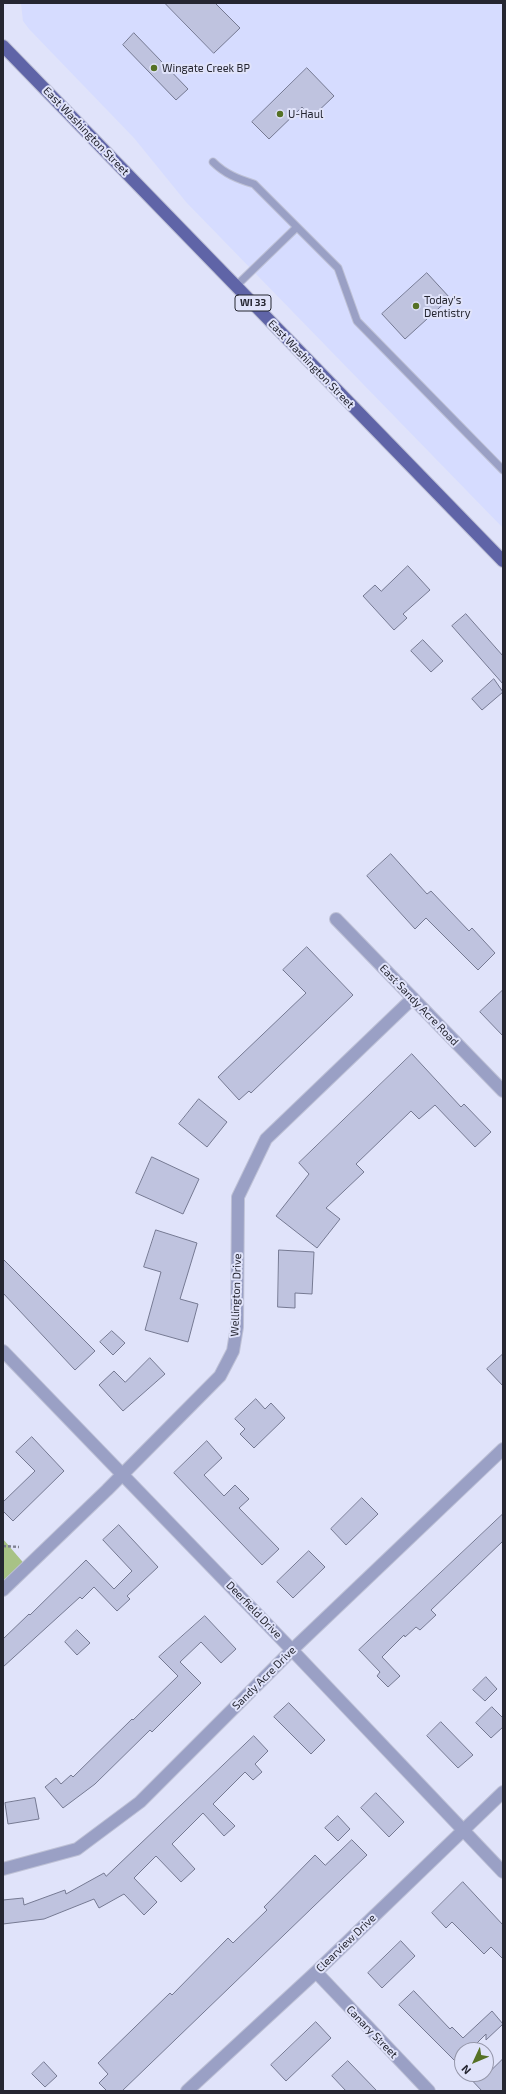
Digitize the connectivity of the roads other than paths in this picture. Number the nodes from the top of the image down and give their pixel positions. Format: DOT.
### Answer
graph roads {
  1 [pos="3,46"];
  2 [pos="213,162"];
  3 [pos="297,227"];
  4 [pos="236,286"];
  5 [pos="503,470"];
  6 [pos="503,561"];
  7 [pos="336,919"];
  8 [pos="413,998"];
  9 [pos="503,1091"];
  10 [pos="3,1351"];
  11 [pos="503,1449"];
  12 [pos="122,1475"];
  13 [pos="3,1590"];
  14 [pos="292,1650"];
  15 [pos="503,1792"];
  16 [pos="462,1830"];
  17 [pos="3,1869"];
  18 [pos="503,1872"];
  19 [pos="316,1972"];
  20 [pos="187,2091"];
  21 [pos="429,2091"];
  1 -- 4 [label="main road, East Washington Street / WI 33"];
  2 -- 3 [label="lane"];
  3 -- 4 [label="lane"];
  3 -- 5 [label="lane"];
  4 -- 6 [label="main road, East Washington Street / WI 33"];
  7 -- 8 [label="street, East Sandy Acre Road"];
  8 -- 9 [label="street, East Sandy Acre Road"];
  8 -- 12 [label="street, Wellington Drive"];
  10 -- 12 [label="street, Deerfield Drive"];
  11 -- 14 [label="street, Sandy Acre Drive"];
  12 -- 13 [label="street, Wellington Drive"];
  12 -- 14 [label="street, Deerfield Drive"];
  14 -- 16 [label="street, Deerfield Drive"];
  14 -- 17 [label="street, Sandy Acre Drive"];
  15 -- 16 [label="street, Clearview Drive"];
  16 -- 18 [label="street, Deerfield Drive"];
  16 -- 19 [label="street, Clearview Drive"];
  19 -- 20 [label="street, Clearview Drive"];
  19 -- 21 [label="street, Canary Street"];
}
